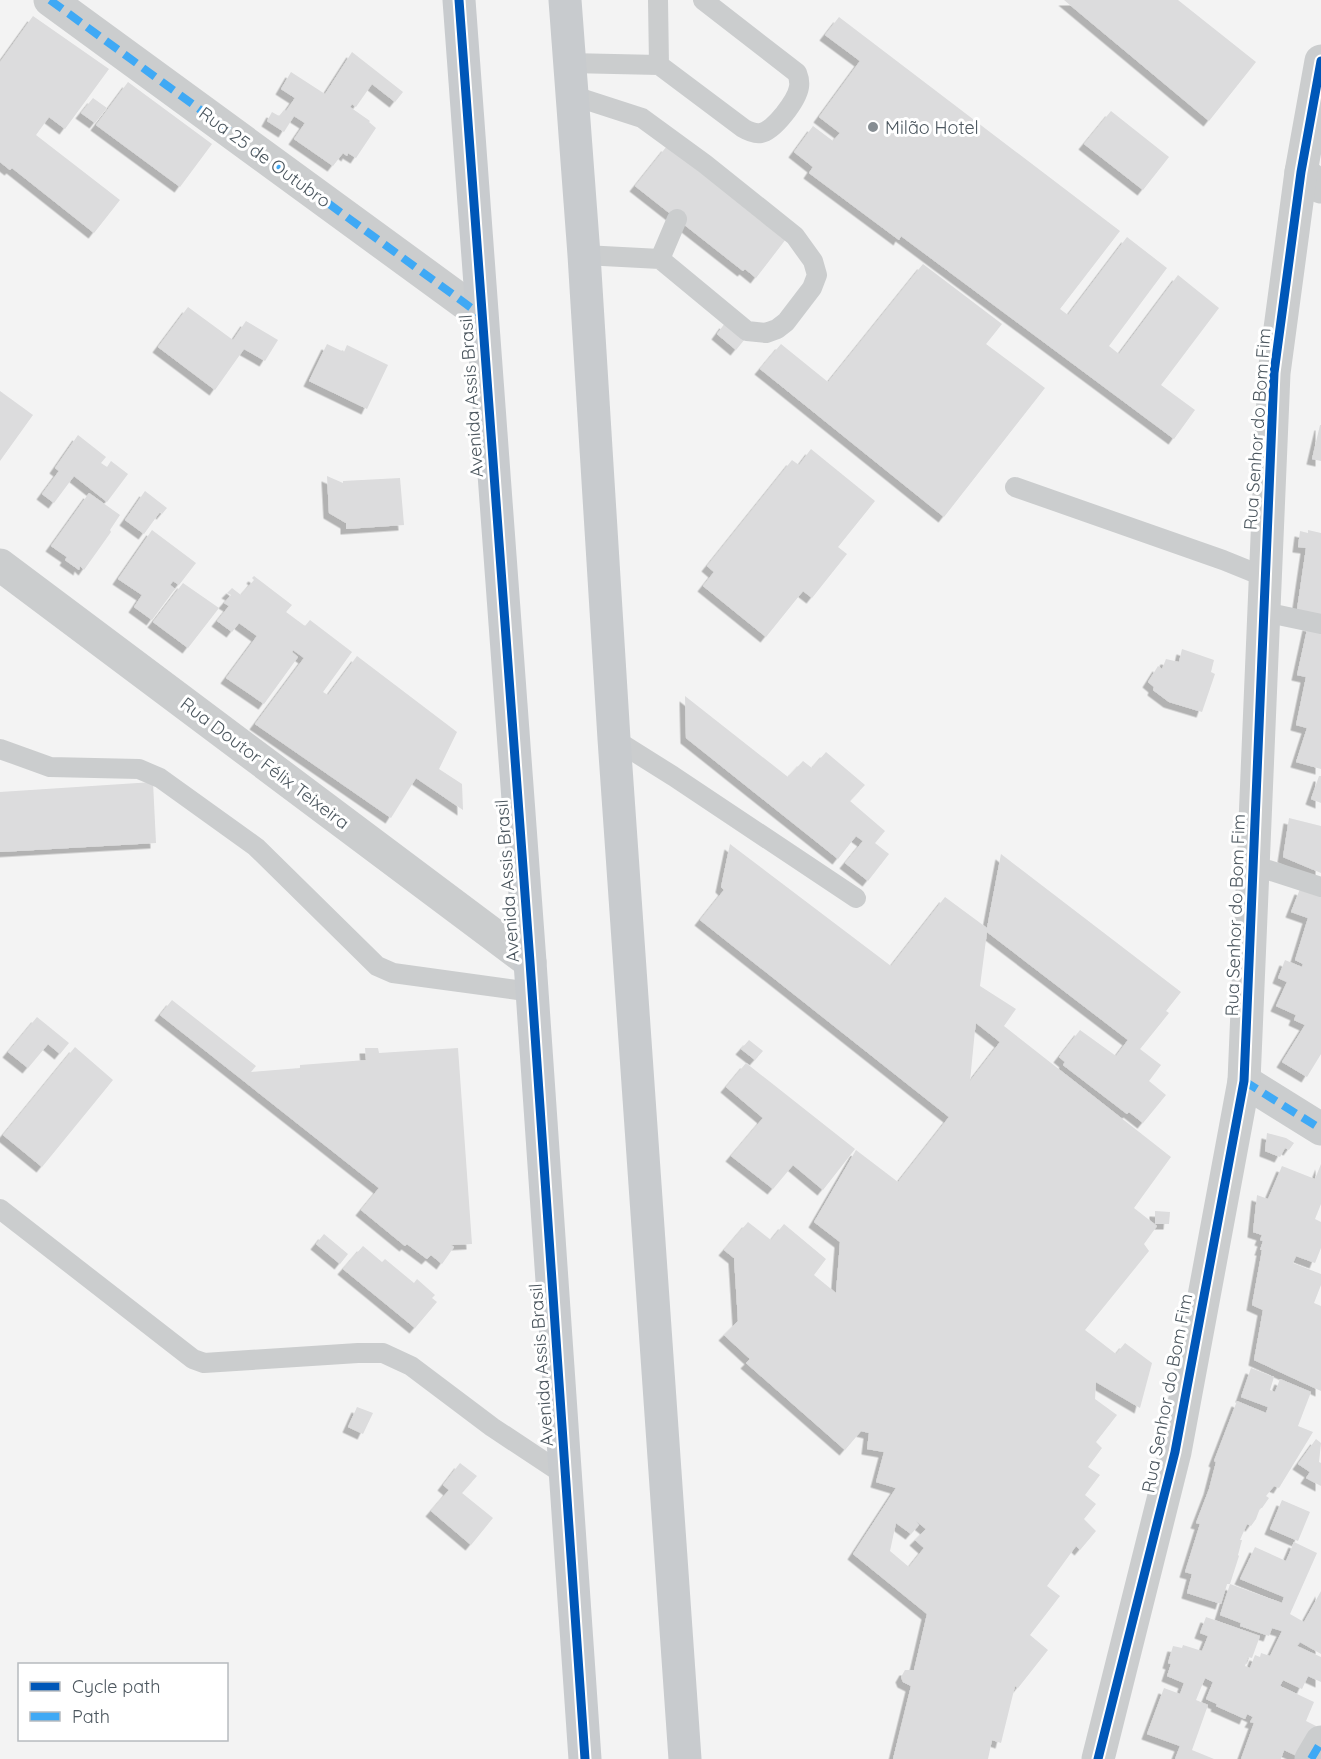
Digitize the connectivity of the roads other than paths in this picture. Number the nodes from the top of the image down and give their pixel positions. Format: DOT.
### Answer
graph roads {
  1 [pos="50,0"];
  2 [pos="459,0"];
  3 [pos="565,0"];
  4 [pos="658,0"];
  5 [pos="703,0"];
  6 [pos="1321,61"];
  7 [pos="659,65"];
  8 [pos="570,79"];
  9 [pos="1311,179"];
  10 [pos="677,219"];
  11 [pos="584,255"];
  12 [pos="660,259"];
  13 [pos="481,315"];
  14 [pos="1016,487"];
  15 [pos="0,565"];
  16 [pos="1265,578"];
  17 [pos="1264,612"];
  18 [pos="1321,624"];
  19 [pos="614,739"];
  20 [pos="0,749"];
  21 [pos="1253,865"];
  22 [pos="1321,887"];
  23 [pos="856,898"];
  24 [pos="531,977"];
  25 [pos="1244,1081"];
  26 [pos="1321,1129"];
  27 [pos="0,1209"];
  28 [pos="566,1476"];
  29 [pos="1321,1742"];
  30 [pos="585,1759"];
  31 [pos="685,1759"];
  32 [pos="1098,1759"];
  33 [pos="1311,1759"];
  1 -- 13 [label="street, Rua 25 de Outubro"];
  2 -- 13 [label="main road, Avenida Assis Brasil"];
  3 -- 8 [label="main road"];
  4 -- 7 [label="lane"];
  5 -- 7 [label="lane"];
  6 -- 9 [label="street, Rua Senhor do Bom Fim"];
  7 -- 8 [label="lane"];
  8 -- 11 [label="main road"];
  8 -- 12 [label="lane"];
  9 -- 16 [label="street, Rua Senhor do Bom Fim"];
  10 -- 12 [label="lane"];
  11 -- 12 [label="lane"];
  11 -- 19 [label="main road"];
  13 -- 24 [label="main road, Avenida Assis Brasil"];
  14 -- 16 [label="lane"];
  15 -- 24 [label="street, Rua Doutor Félix Teixeira"];
  16 -- 17 [label="street, Rua Senhor do Bom Fim"];
  17 -- 18 [label="lane"];
  17 -- 21 [label="street, Rua Senhor do Bom Fim"];
  19 -- 23 [label="lane"];
  19 -- 31 [label="main road"];
  20 -- 24 [label="lane"];
  21 -- 22 [label="lane"];
  21 -- 25 [label="street, Rua Senhor do Bom Fim"];
  24 -- 28 [label="main road, Avenida Assis Brasil"];
  25 -- 26 [label="street"];
  25 -- 32 [label="street, Rua Senhor do Bom Fim"];
  27 -- 28 [label="lane"];
  28 -- 30 [label="main road, Avenida Assis Brasil"];
  29 -- 33 [label="street"];
}
